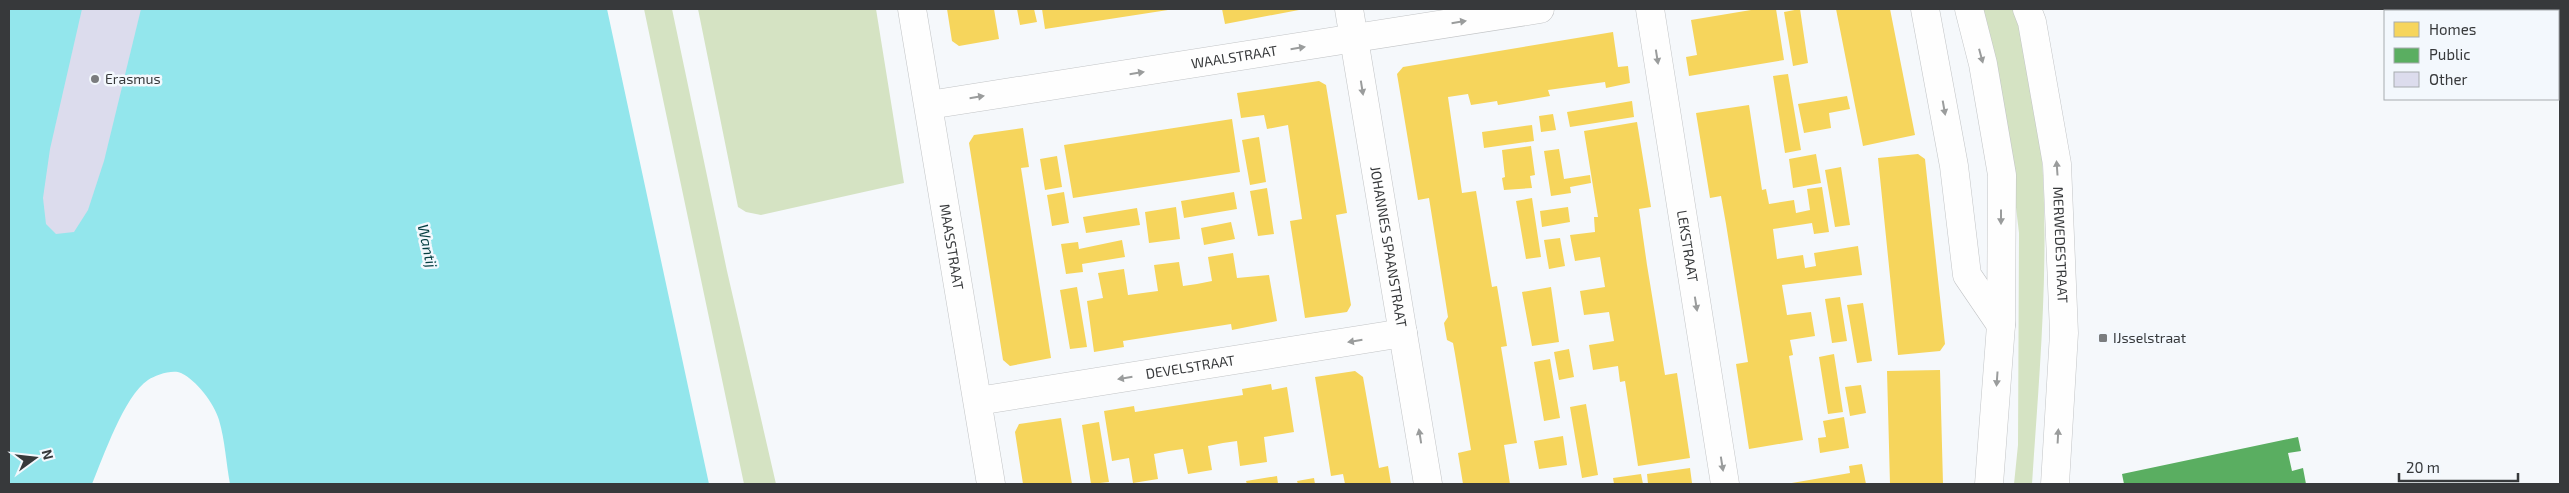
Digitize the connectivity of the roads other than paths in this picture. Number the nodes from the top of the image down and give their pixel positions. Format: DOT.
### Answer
graph roads {
  1 [pos="912,9"];
  2 [pos="1349,9"];
  3 [pos="1540,9"];
  4 [pos="1650,9"];
  5 [pos="1925,9"];
  6 [pos="1968,9"];
  7 [pos="2027,9"];
  8 [pos="1354,40"];
  9 [pos="929,104"];
  10 [pos="2001,325"];
  11 [pos="1403,333"];
  12 [pos="978,401"];
  13 [pos="991,484"];
  14 [pos="1428,484"];
  15 [pos="1725,484"];
  16 [pos="1989,484"];
  17 [pos="2055,484"];
  1 -- 9 [label="street, MAASSTRAAT"];
  2 -- 8 [label="street, JOHANNES SPAANSTRAAT"];
  8 -- 3 [label="street, WAALSTRAAT, one-way"];
  4 -- 15 [label="street, LEKSTRAAT, one-way"];
  5 -- 10 [label="street, one-way"];
  6 -- 10 [label="street, one-way"];
  17 -- 7 [label="street, MERWEDESTRAAT, one-way"];
  9 -- 8 [label="street, WAALSTRAAT, one-way"];
  8 -- 11 [label="street, JOHANNES SPAANSTRAAT, one-way"];
  9 -- 12 [label="street, MAASSTRAAT"];
  10 -- 16 [label="street, one-way"];
  11 -- 12 [label="street, DEVELSTRAAT, one-way"];
  14 -- 11 [label="street, JOHANNES SPAANSTRAAT, one-way"];
  12 -- 13 [label="street, MAASSTRAAT"];
}
